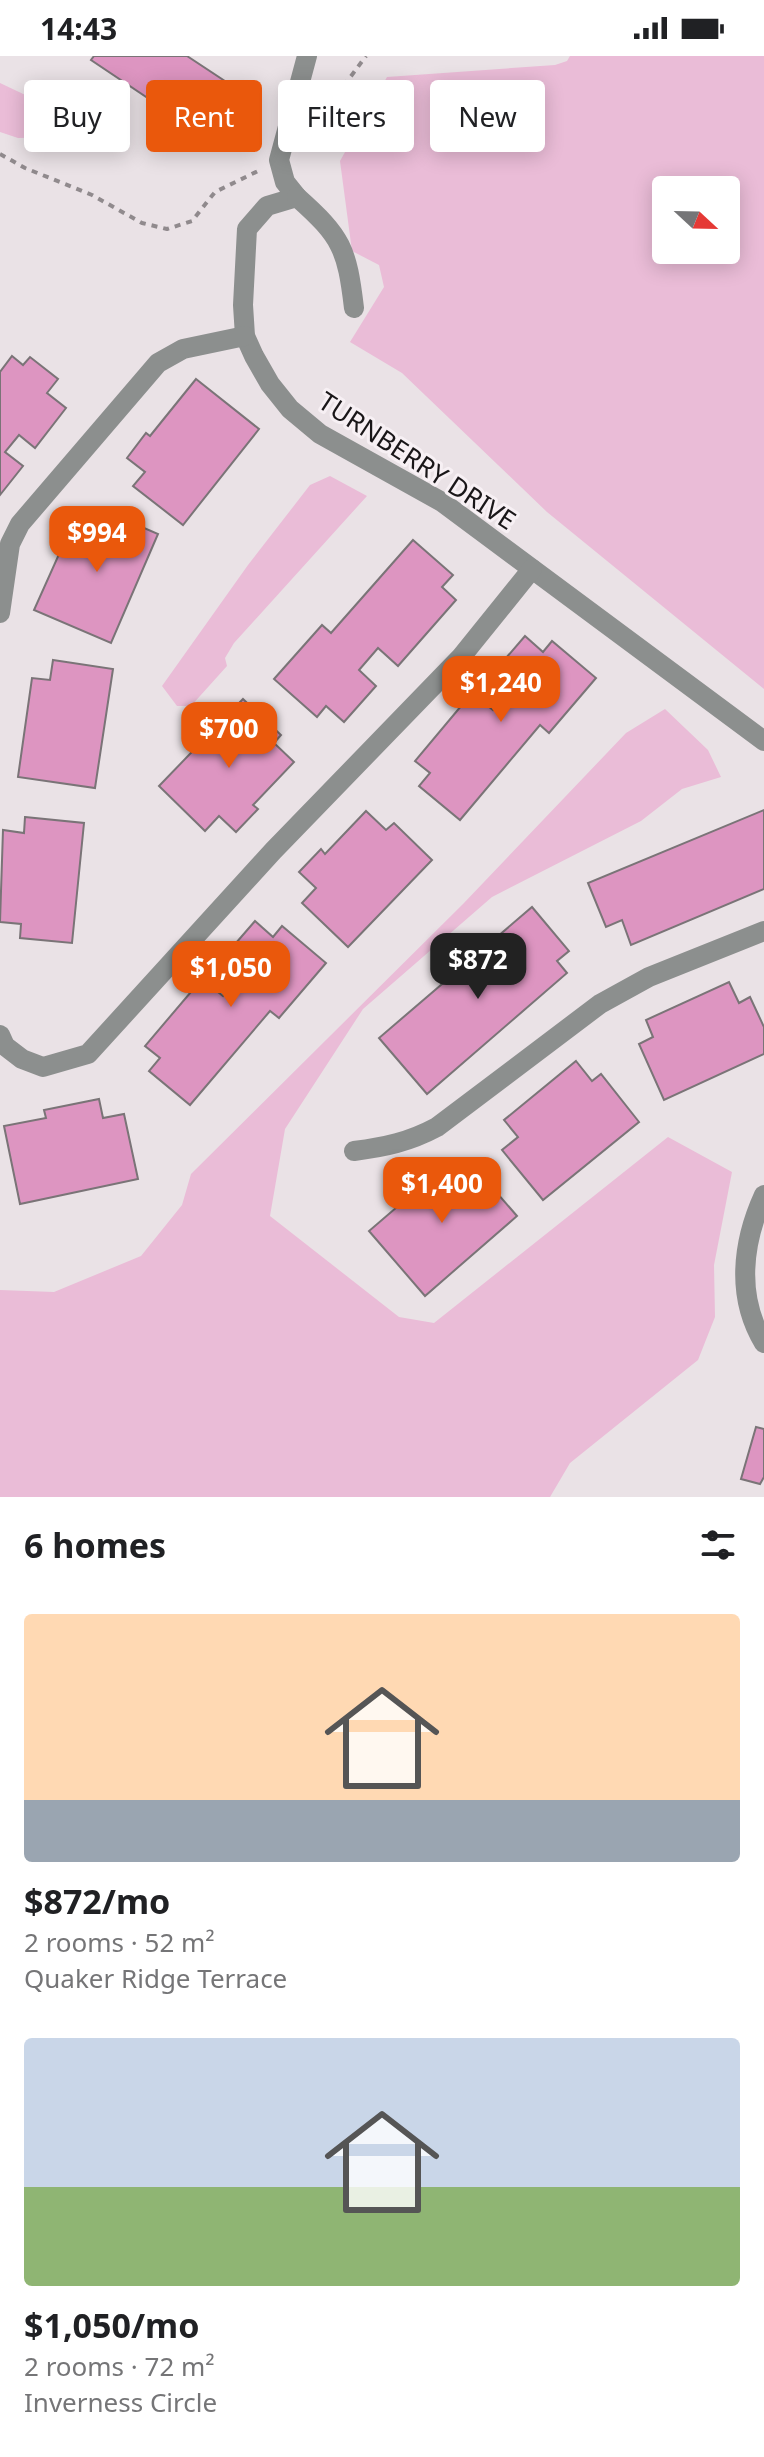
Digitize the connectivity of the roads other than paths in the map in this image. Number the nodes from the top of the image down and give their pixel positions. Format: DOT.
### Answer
graph roads {
  1 [pos="307,56"];
  2 [pos="297,197"];
  3 [pos="354,308"];
  4 [pos="245,336"];
  5 [pos="532,569"];
  6 [pos="0,613"];
  7 [pos="764,741"];
  8 [pos="764,931"];
  9 [pos="0,1035"];
  10 [pos="354,1151"];
  11 [pos="764,1195"];
  12 [pos="764,1343"];
  1 -- 2 [label="street"];
  2 -- 3 [label="street"];
  2 -- 4 [label="street, TURNBERRY DRIVE"];
  4 -- 5 [label="street, TURNBERRY DRIVE"];
  4 -- 6 [label="street"];
  5 -- 7 [label="street, TURNBERRY DRIVE"];
  5 -- 9 [label="street"];
  8 -- 10 [label="street"];
  11 -- 12 [label="street"];
}
